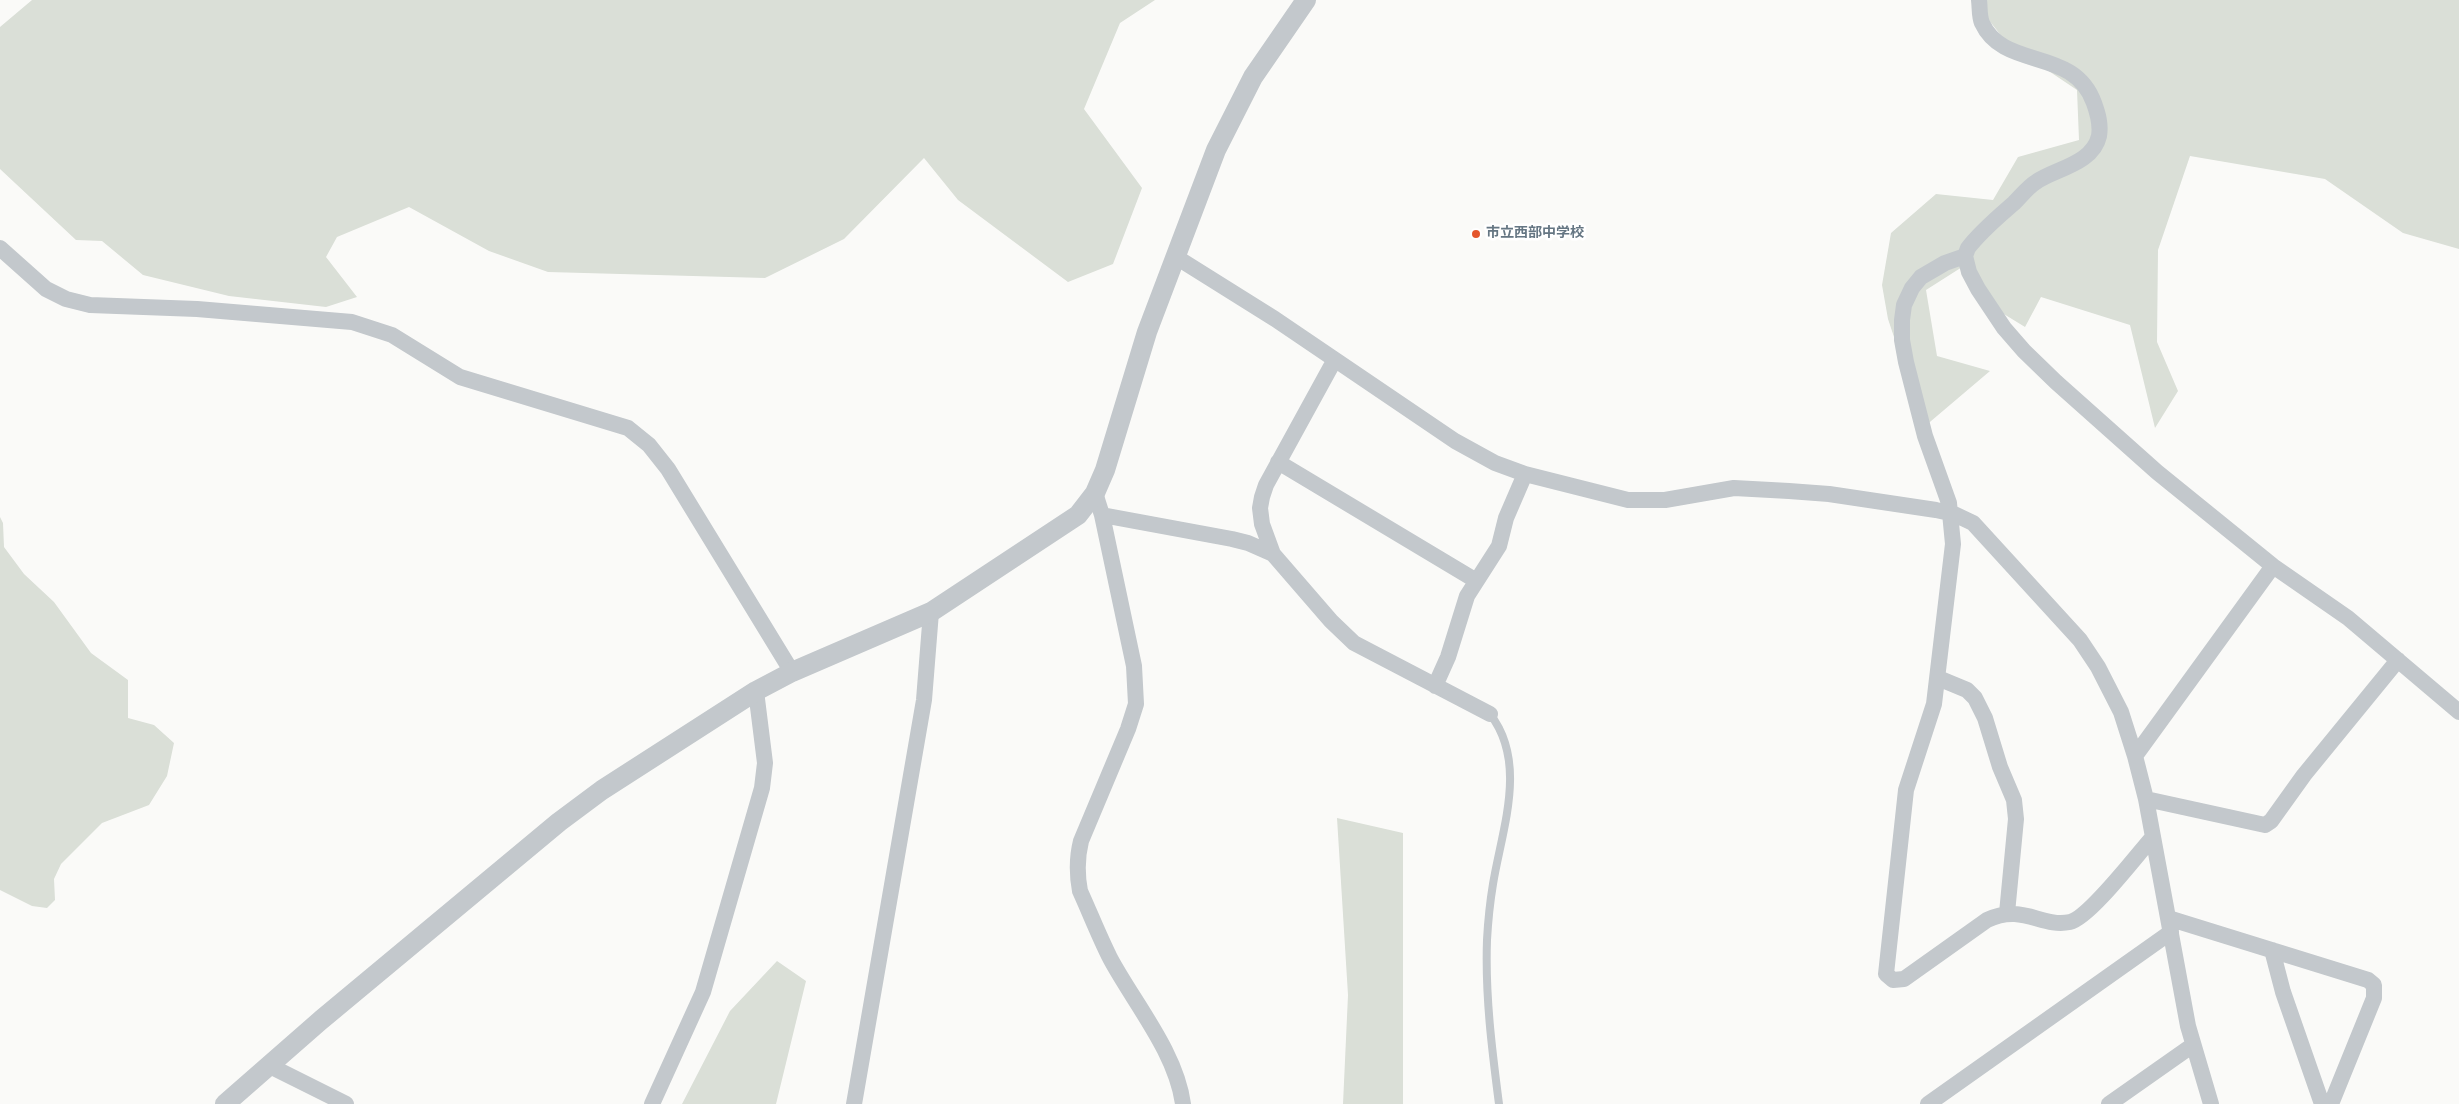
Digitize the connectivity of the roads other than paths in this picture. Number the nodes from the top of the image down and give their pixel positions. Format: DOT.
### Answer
graph roads {
  1 [pos="1306,0"];
  2 [pos="1979,0"];
  3 [pos="0,248"];
  4 [pos="1965,256"];
  5 [pos="1176,257"];
  6 [pos="1334,361"];
  7 [pos="1278,462"];
  8 [pos="1525,474"];
  9 [pos="1095,493"];
  10 [pos="1951,513"];
  11 [pos="1102,515"];
  12 [pos="1273,554"];
  13 [pos="2273,566"];
  14 [pos="1475,580"];
  15 [pos="931,612"];
  16 [pos="2398,660"];
  17 [pos="792,672"];
  18 [pos="1938,678"];
  19 [pos="1435,686"];
  20 [pos="756,691"];
  21 [pos="2459,712"];
  22 [pos="1490,714"];
  23 [pos="2135,756"];
  24 [pos="2146,799"];
  25 [pos="2152,838"];
  26 [pos="2007,913"];
  27 [pos="2170,925"];
  28 [pos="2272,950"];
  29 [pos="2193,1045"];
  30 [pos="268,1065"];
  31 [pos="225,1104"];
  32 [pos="346,1104"];
  33 [pos="652,1104"];
  34 [pos="854,1104"];
  35 [pos="1183,1104"];
  36 [pos="1498,1104"];
  37 [pos="1928,1104"];
  38 [pos="2109,1104"];
  39 [pos="2211,1104"];
  40 [pos="2322,1104"];
  41 [pos="2331,1104"];
  1 -- 5 [label="street"];
  2 -- 4 [label="street"];
  3 -- 17 [label="street"];
  4 -- 10 [label="street"];
  4 -- 13 [label="street"];
  5 -- 6 [label="street"];
  5 -- 9 [label="street"];
  6 -- 7 [label="street"];
  6 -- 8 [label="street"];
  7 -- 12 [label="street"];
  7 -- 14 [label="street"];
  8 -- 10 [label="street"];
  8 -- 14 [label="street"];
  9 -- 11 [label="street"];
  9 -- 15 [label="street"];
  10 -- 18 [label="street"];
  10 -- 23 [label="street"];
  11 -- 12 [label="street"];
  11 -- 35 [label="street"];
  12 -- 19 [label="street"];
  13 -- 16 [label="street"];
  13 -- 23 [label="street"];
  14 -- 19 [label="street"];
  15 -- 17 [label="street"];
  15 -- 34 [label="street"];
  16 -- 21 [label="street"];
  16 -- 24 [label="street"];
  17 -- 20 [label="street"];
  18 -- 26 [label="street"];
  18 -- 26 [label="street"];
  19 -- 22 [label="street"];
  20 -- 30 [label="street"];
  20 -- 33 [label="street"];
  22 -- 36 [label="lane"];
  23 -- 24 [label="street"];
  24 -- 25 [label="street"];
  25 -- 26 [label="street"];
  25 -- 27 [label="street"];
  27 -- 28 [label="street"];
  27 -- 29 [label="street"];
  27 -- 37 [label="street"];
  28 -- 40 [label="street"];
  28 -- 41 [label="street"];
  29 -- 38 [label="street"];
  29 -- 39 [label="street"];
  30 -- 31 [label="street"];
  30 -- 32 [label="street"];
}
